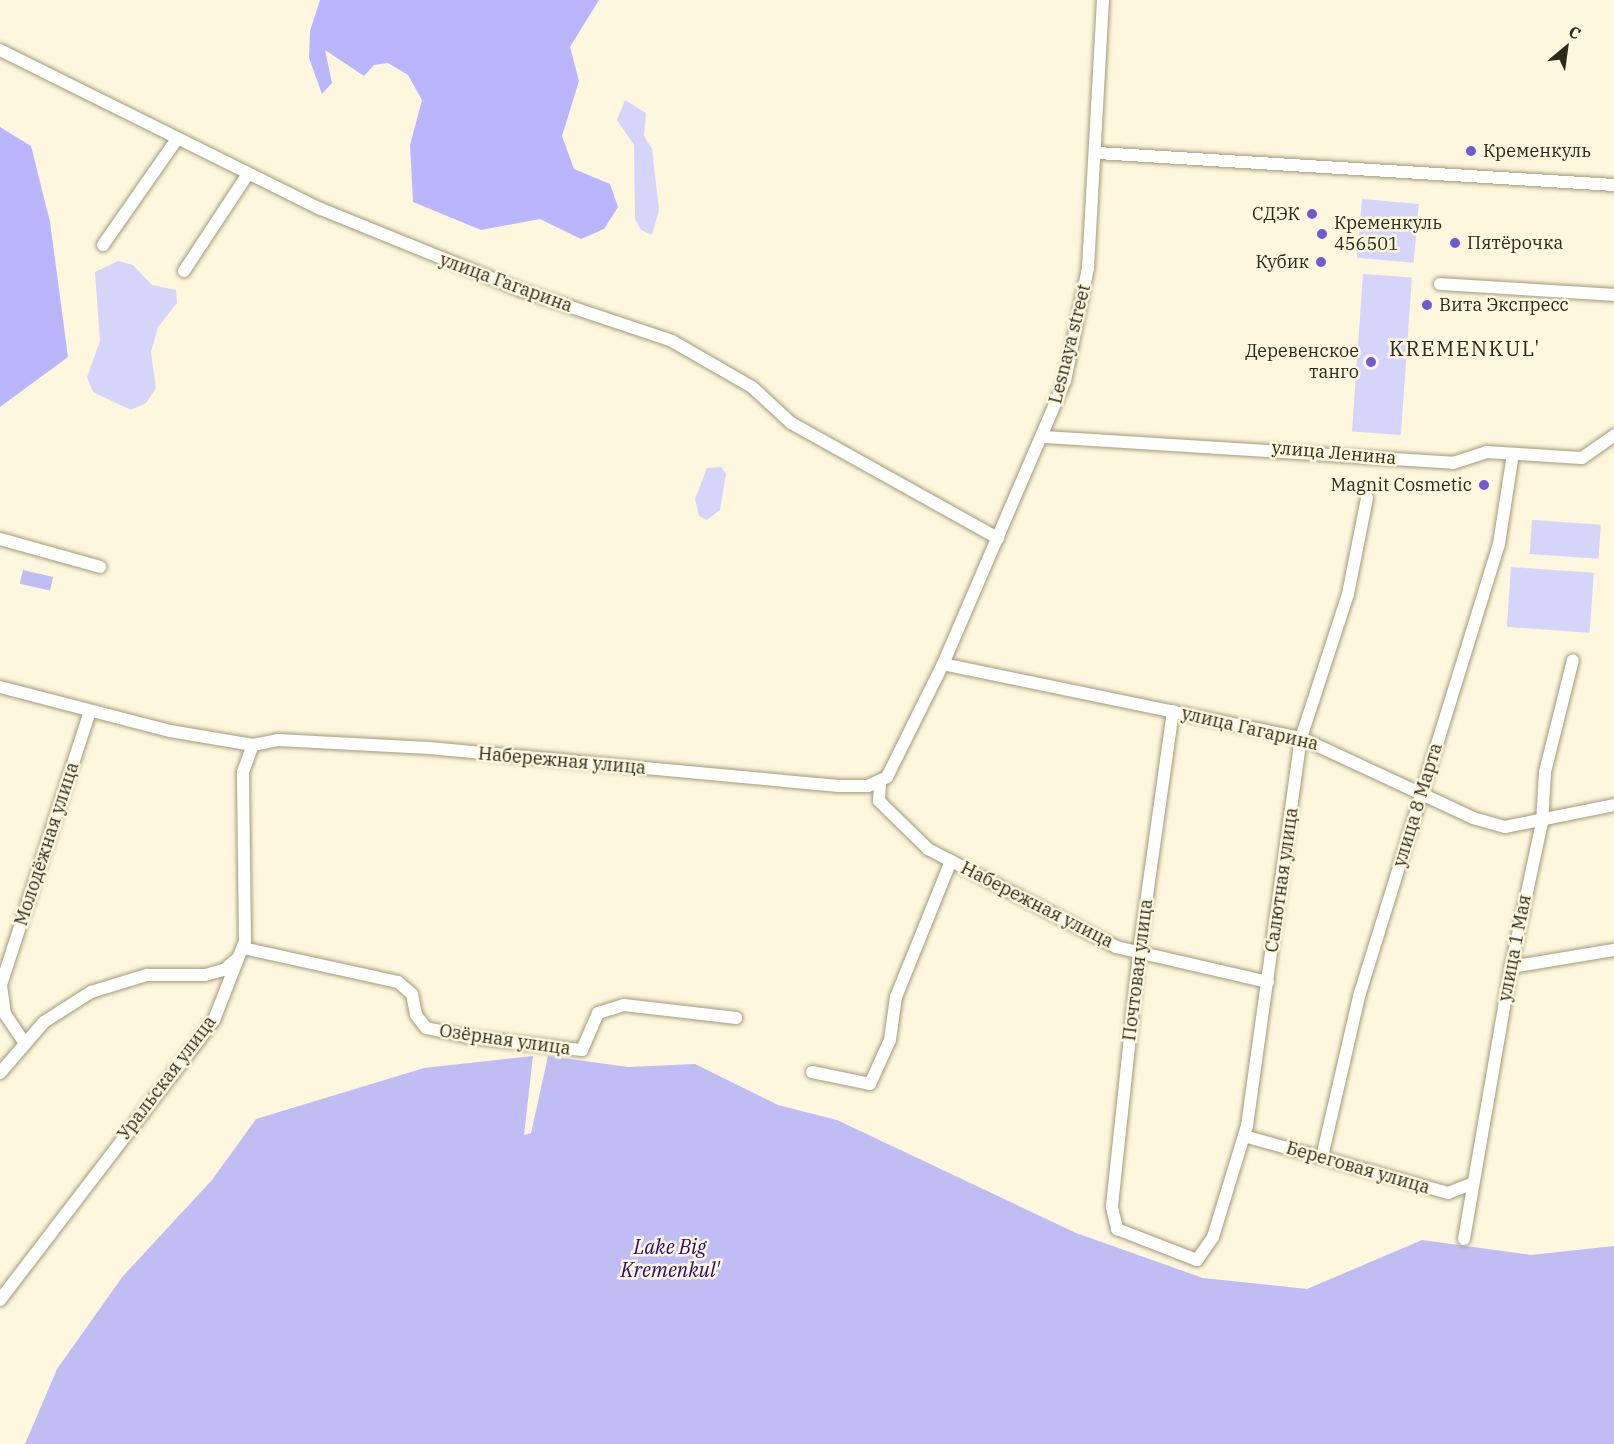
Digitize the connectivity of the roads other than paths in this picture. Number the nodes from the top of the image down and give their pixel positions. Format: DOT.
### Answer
graph roads {
  1 [pos="1103,0"];
  2 [pos="0,50"];
  3 [pos="177,139"];
  4 [pos="1098,153"];
  5 [pos="248,174"];
  6 [pos="1614,185"];
  7 [pos="103,245"];
  8 [pos="184,271"];
  9 [pos="1440,284"];
  10 [pos="1614,295"];
  11 [pos="1614,436"];
  12 [pos="1045,437"];
  13 [pos="1513,454"];
  14 [pos="1367,498"];
  15 [pos="998,538"];
  16 [pos="0,539"];
  17 [pos="100,567"];
  18 [pos="1573,660"];
  19 [pos="943,664"];
  20 [pos="0,687"];
  21 [pos="90,711"];
  22 [pos="1173,711"];
  23 [pos="1301,738"];
  24 [pos="251,749"];
  25 [pos="880,783"];
  26 [pos="1421,794"];
  27 [pos="1614,805"];
  28 [pos="1542,823"];
  29 [pos="1525,825"];
  30 [pos="1534,845"];
  31 [pos="951,861"];
  32 [pos="1614,950"];
  33 [pos="242,952"];
  34 [pos="1139,953"];
  35 [pos="1511,967"];
  36 [pos="1268,982"];
  37 [pos="736,1018"];
  38 [pos="24,1042"];
  39 [pos="812,1072"];
  40 [pos="0,1073"];
  41 [pos="1244,1136"];
  42 [pos="1322,1157"];
  43 [pos="1472,1184"];
  44 [pos="1464,1239"];
  45 [pos="1197,1260"];
  46 [pos="0,1300"];
  1 -- 4 [label="street, Lesnaya street"];
  2 -- 3 [label="street, улица Гагарина"];
  3 -- 5 [label="street, улица Гагарина"];
  3 -- 7 [label="street"];
  4 -- 6 [label="street"];
  4 -- 12 [label="street, Lesnaya street"];
  5 -- 8 [label="street"];
  5 -- 15 [label="street, улица Гагарина"];
  9 -- 10 [label="street"];
  11 -- 13 [label="street, улица Ленина"];
  12 -- 13 [label="street, улица Ленина"];
  12 -- 15 [label="street, Lesnaya street"];
  13 -- 26 [label="street, улица 8 Марта"];
  14 -- 23 [label="street, Салютная улица"];
  15 -- 19 [label="street, Lesnaya street"];
  16 -- 17 [label="street"];
  18 -- 28 [label="street, улица 1 Мая"];
  19 -- 22 [label="street, улица Гагарина"];
  19 -- 25 [label="street"];
  20 -- 21 [label="street"];
  21 -- 24 [label="street"];
  21 -- 38 [label="street, Молодёжная улица"];
  22 -- 23 [label="street, улица Гагарина"];
  22 -- 34 [label="street, Почтовая улица"];
  23 -- 26 [label="street, улица Гагарина"];
  23 -- 36 [label="street, Салютная улица"];
  24 -- 25 [label="street, Набережная улица"];
  24 -- 33 [label="street, Уральская улица"];
  25 -- 31 [label="street, Набережная улица"];
  26 -- 29 [label="street, улица Гагарина"];
  26 -- 42 [label="street, улица 8 Марта"];
  27 -- 28 [label="street, улица Гагарина"];
  28 -- 29 [label="street, улица Гагарина"];
  28 -- 30 [label="street, улица 1 Мая"];
  29 -- 30 [label="street"];
  30 -- 35 [label="street, улица 1 Мая"];
  31 -- 34 [label="street, Набережная улица"];
  31 -- 39 [label="street"];
  32 -- 35 [label="street"];
  33 -- 37 [label="street, Озёрная улица"];
  33 -- 38 [label="street"];
  33 -- 46 [label="street, Уральская улица"];
  34 -- 36 [label="street, Набережная улица"];
  34 -- 45 [label="street, Почтовая улица"];
  35 -- 43 [label="street, улица 1 Мая"];
  36 -- 41 [label="street, Салютная улица"];
  38 -- 40 [label="street"];
  41 -- 42 [label="street, Береговая улица"];
  41 -- 45 [label="street, Салютная улица"];
  42 -- 43 [label="street, Береговая улица"];
  43 -- 44 [label="street, улица 1 Мая"];
}
